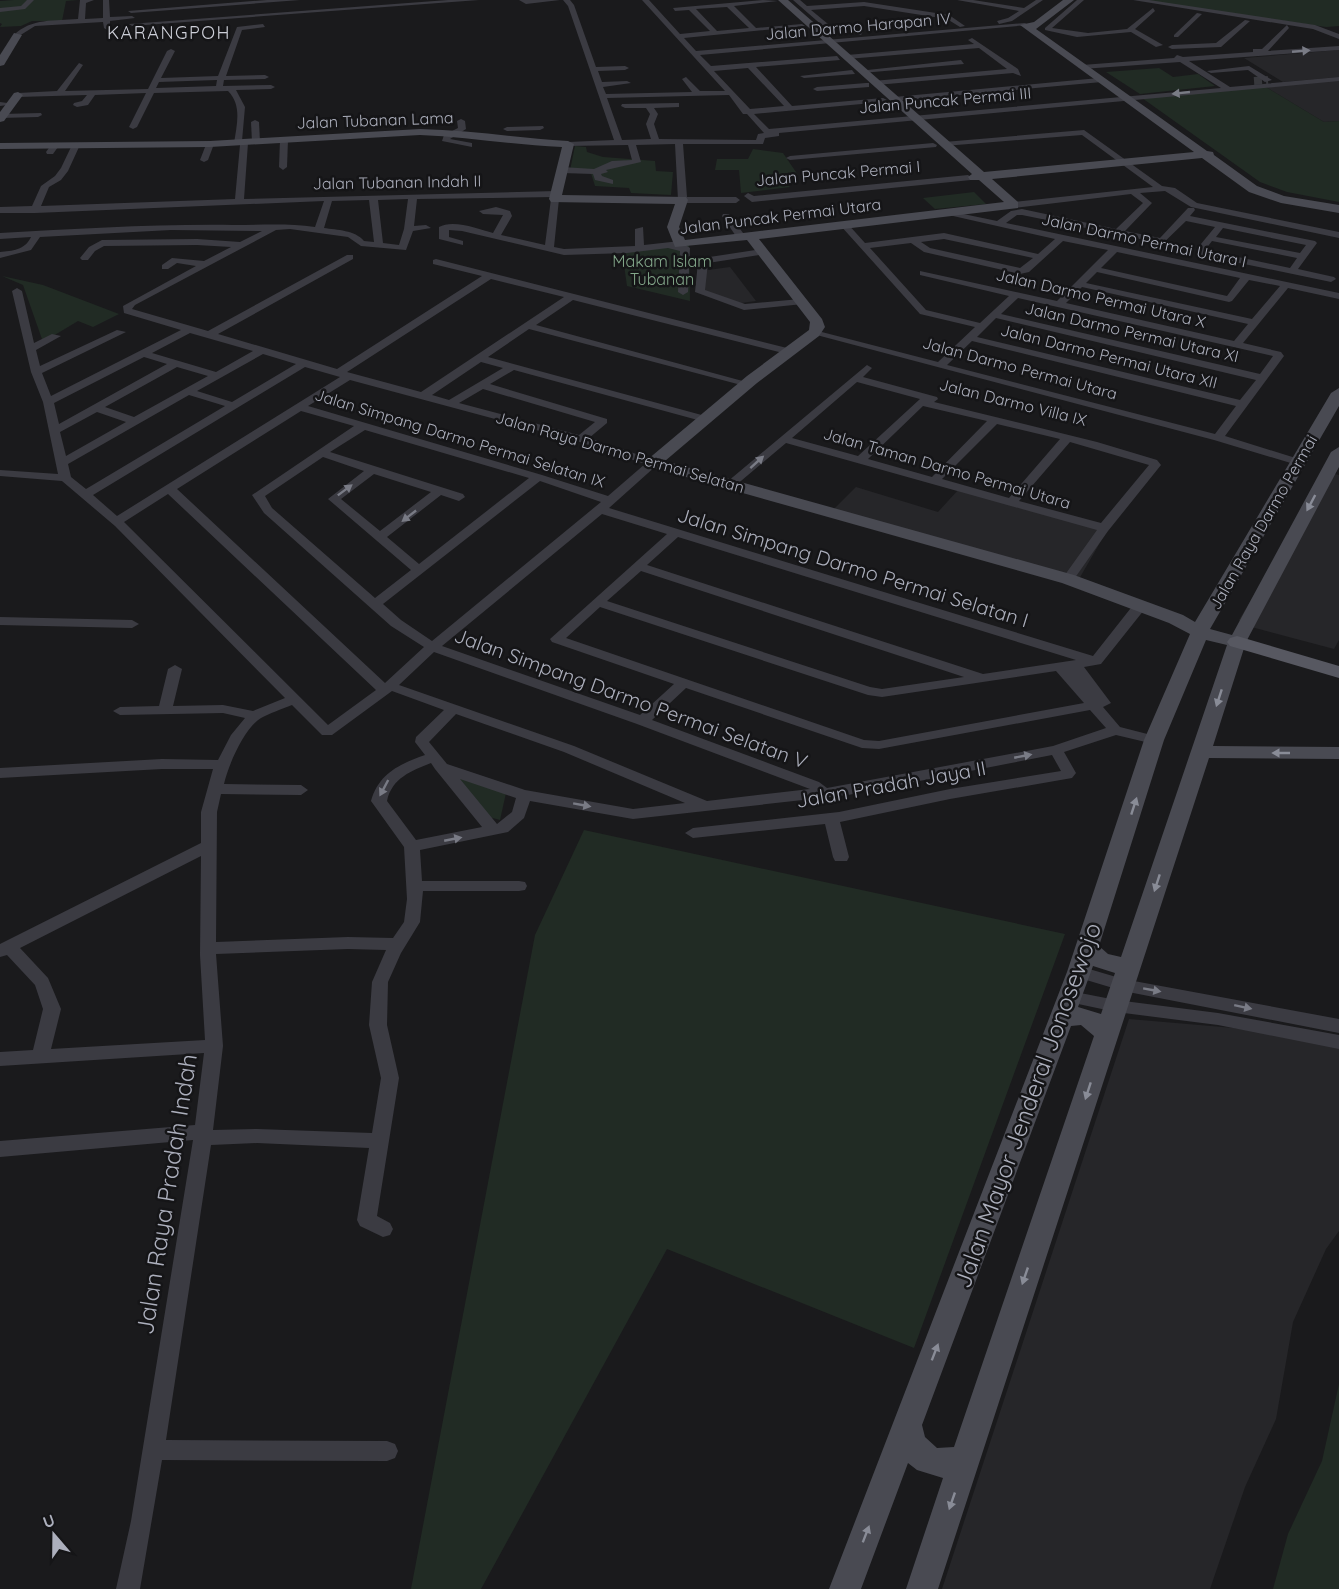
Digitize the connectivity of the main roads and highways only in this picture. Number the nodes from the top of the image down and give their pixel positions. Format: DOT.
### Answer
graph roads {
  1 [pos="1339,658"];
  2 [pos="1339,672"];
  1 -- 2 [label="main road"];
}
